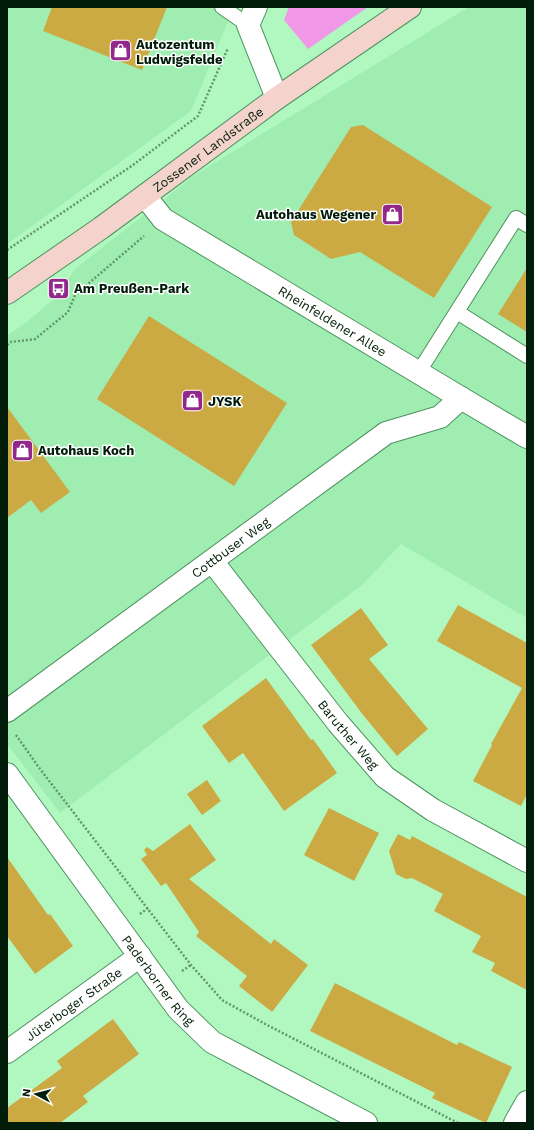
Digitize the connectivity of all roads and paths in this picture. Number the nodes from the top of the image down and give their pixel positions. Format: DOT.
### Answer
graph roads {
  1 [pos="222,7"];
  2 [pos="410,7"];
  3 [pos="252,16"];
  4 [pos="277,98"];
  5 [pos="145,196"];
  6 [pos="163,219"];
  7 [pos="527,225"];
  8 [pos="7,250"];
  9 [pos="7,293"];
  10 [pos="457,312"];
  11 [pos="7,345"];
  12 [pos="527,356"];
  13 [pos="418,372"];
  14 [pos="461,398"];
  15 [pos="527,437"];
  16 [pos="212,561"];
  17 [pos="9,721"];
  18 [pos="7,774"];
  19 [pos="527,861"];
  20 [pos="140,956"];
  21 [pos="7,1052"];
  22 [pos="527,1102"];
  23 [pos="451,1121"];
  24 [pos="366,1123"];
  25 [pos="458,1123"];
  26 [pos="515,1123"];
  1 -- 3 [label="lane"];
  2 -- 4 [label="main road, Zossener Landstraße"];
  3 -- 4 [label="street"];
  3 -- 8 [label="path"];
  4 -- 5 [label="main road, Zossener Landstraße"];
  5 -- 6 [label="street, Rheinfeldener Allee"];
  5 -- 9 [label="main road, Zossener Landstraße"];
  6 -- 11 [label="path"];
  6 -- 13 [label="street, Rheinfeldener Allee"];
  7 -- 10 [label="lane"];
  10 -- 12 [label="lane"];
  10 -- 13 [label="lane"];
  13 -- 14 [label="street, Rheinfeldener Allee"];
  14 -- 15 [label="street, Rheinfeldener Allee"];
  14 -- 16 [label="street, Cottbuser Weg"];
  16 -- 17 [label="street, Cottbuser Weg"];
  16 -- 19 [label="street, Baruther Weg"];
  17 -- 23 [label="path"];
  18 -- 20 [label="street, Paderborner Ring"];
  20 -- 21 [label="street, Jüterboger Straße"];
  20 -- 24 [label="street, Paderborner Ring"];
  22 -- 26 [label="street"];
  23 -- 25 [label="path"];
}
